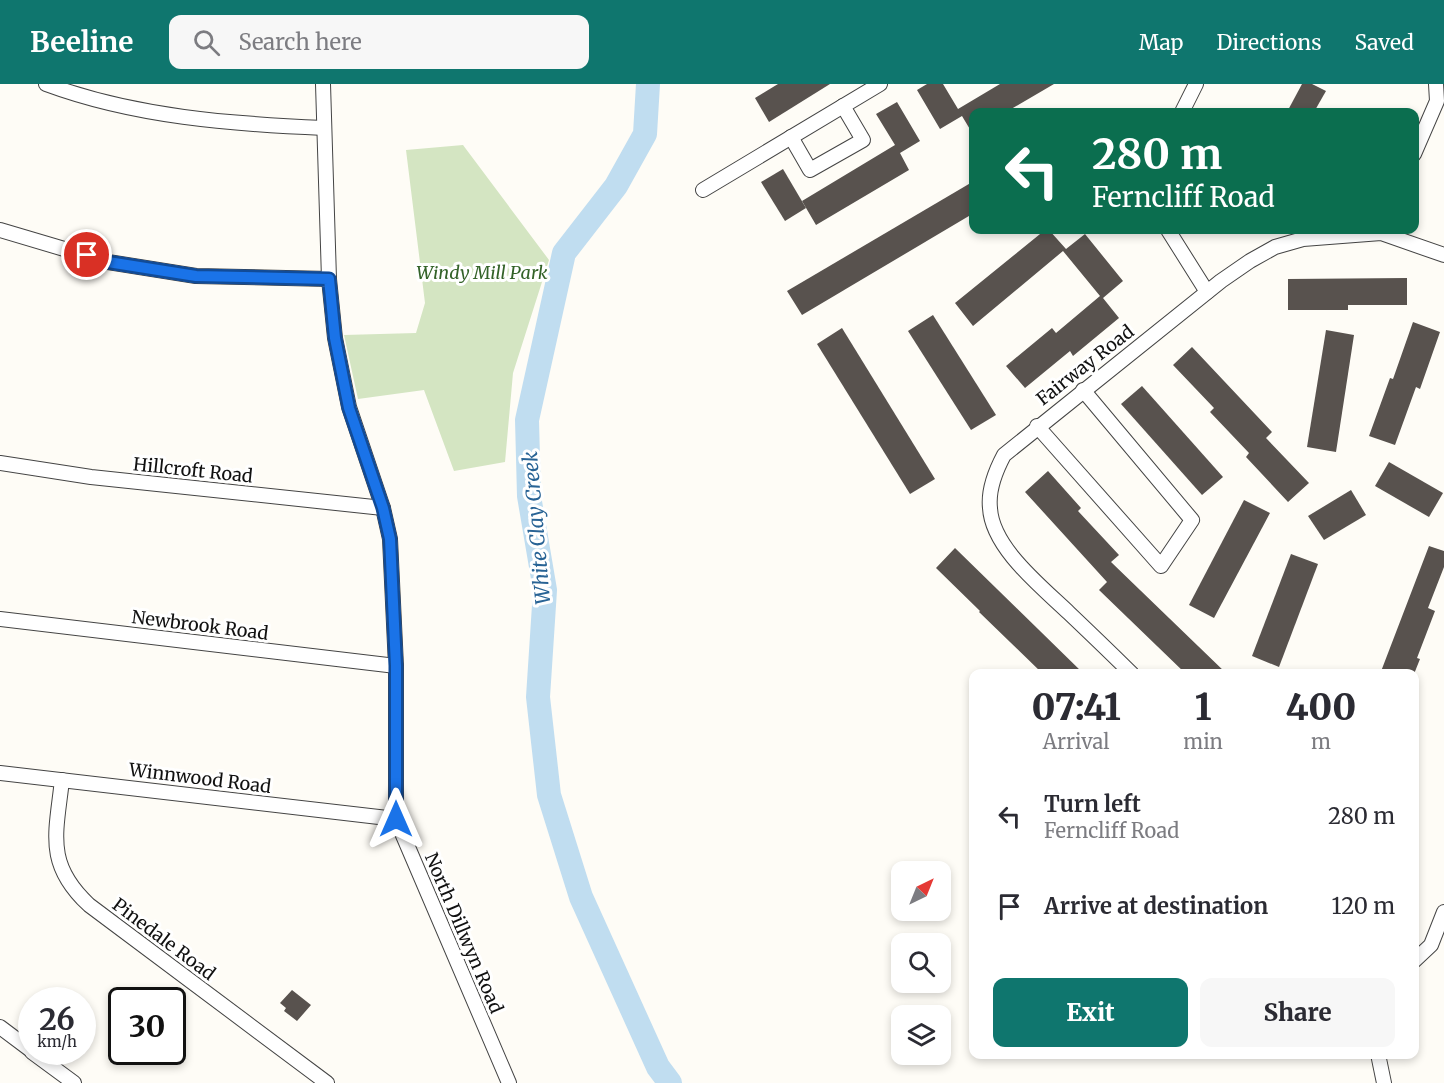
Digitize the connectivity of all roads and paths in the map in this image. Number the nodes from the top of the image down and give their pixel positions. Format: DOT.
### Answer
graph roads {
  1 [pos="46,84"];
  2 [pos="323,84"];
  3 [pos="880,84"];
  4 [pos="1179,84"];
  5 [pos="1436,84"];
  6 [pos="1194,88"];
  7 [pos="843,106"];
  8 [pos="1184,108"];
  9 [pos="324,128"];
  10 [pos="791,137"];
  11 [pos="1419,143"];
  12 [pos="703,190"];
  13 [pos="0,230"];
  14 [pos="1171,234"];
  15 [pos="1352,234"];
  16 [pos="1390,234"];
  17 [pos="1444,255"];
  18 [pos="329,279"];
  19 [pos="1207,292"];
  20 [pos="1083,390"];
  21 [pos="1037,426"];
  22 [pos="0,463"];
  23 [pos="383,508"];
  24 [pos="0,619"];
  25 [pos="396,666"];
  26 [pos="1127,669"];
  27 [pos="0,773"];
  28 [pos="62,780"];
  29 [pos="396,819"];
  30 [pos="1444,912"];
  31 [pos="1419,956"];
  32 [pos="0,1028"];
  33 [pos="18,1041"];
  34 [pos="1379,1059"];
  35 [pos="50,1065"];
  36 [pos="74,1083"];
  37 [pos="327,1083"];
  38 [pos="509,1083"];
  39 [pos="1384,1083"];
  1 -- 9 [label="street"];
  2 -- 9 [label="street, North Dillwyn Road"];
  3 -- 7 [label="street"];
  4 -- 6 [label="street"];
  5 -- 11 [label="street"];
  6 -- 8 [label="street"];
  7 -- 10 [label="street"];
  7 -- 10 [label="street"];
  9 -- 18 [label="street, North Dillwyn Road"];
  10 -- 12 [label="street"];
  13 -- 18 [label="street"];
  14 -- 19 [label="street"];
  15 -- 19 [label="street, Fairway Road"];
  16 -- 17 [label="street, Fairway Road"];
  18 -- 23 [label="street, North Dillwyn Road"];
  19 -- 20 [label="street, Fairway Road"];
  20 -- 21 [label="street, Fairway Road"];
  20 -- 21 [label="street"];
  21 -- 26 [label="street, Fairway Road"];
  22 -- 23 [label="street, Hillcroft Road"];
  23 -- 25 [label="street, North Dillwyn Road"];
  24 -- 25 [label="street, Newbrook Road"];
  25 -- 29 [label="street, North Dillwyn Road"];
  27 -- 28 [label="street, Winnwood Road"];
  28 -- 29 [label="street, Winnwood Road"];
  28 -- 37 [label="street, Pinedale Road"];
  29 -- 38 [label="street, North Dillwyn Road"];
  30 -- 31 [label="street"];
  32 -- 33 [label="street"];
  34 -- 39 [label="street"];
  35 -- 36 [label="street"];
}
